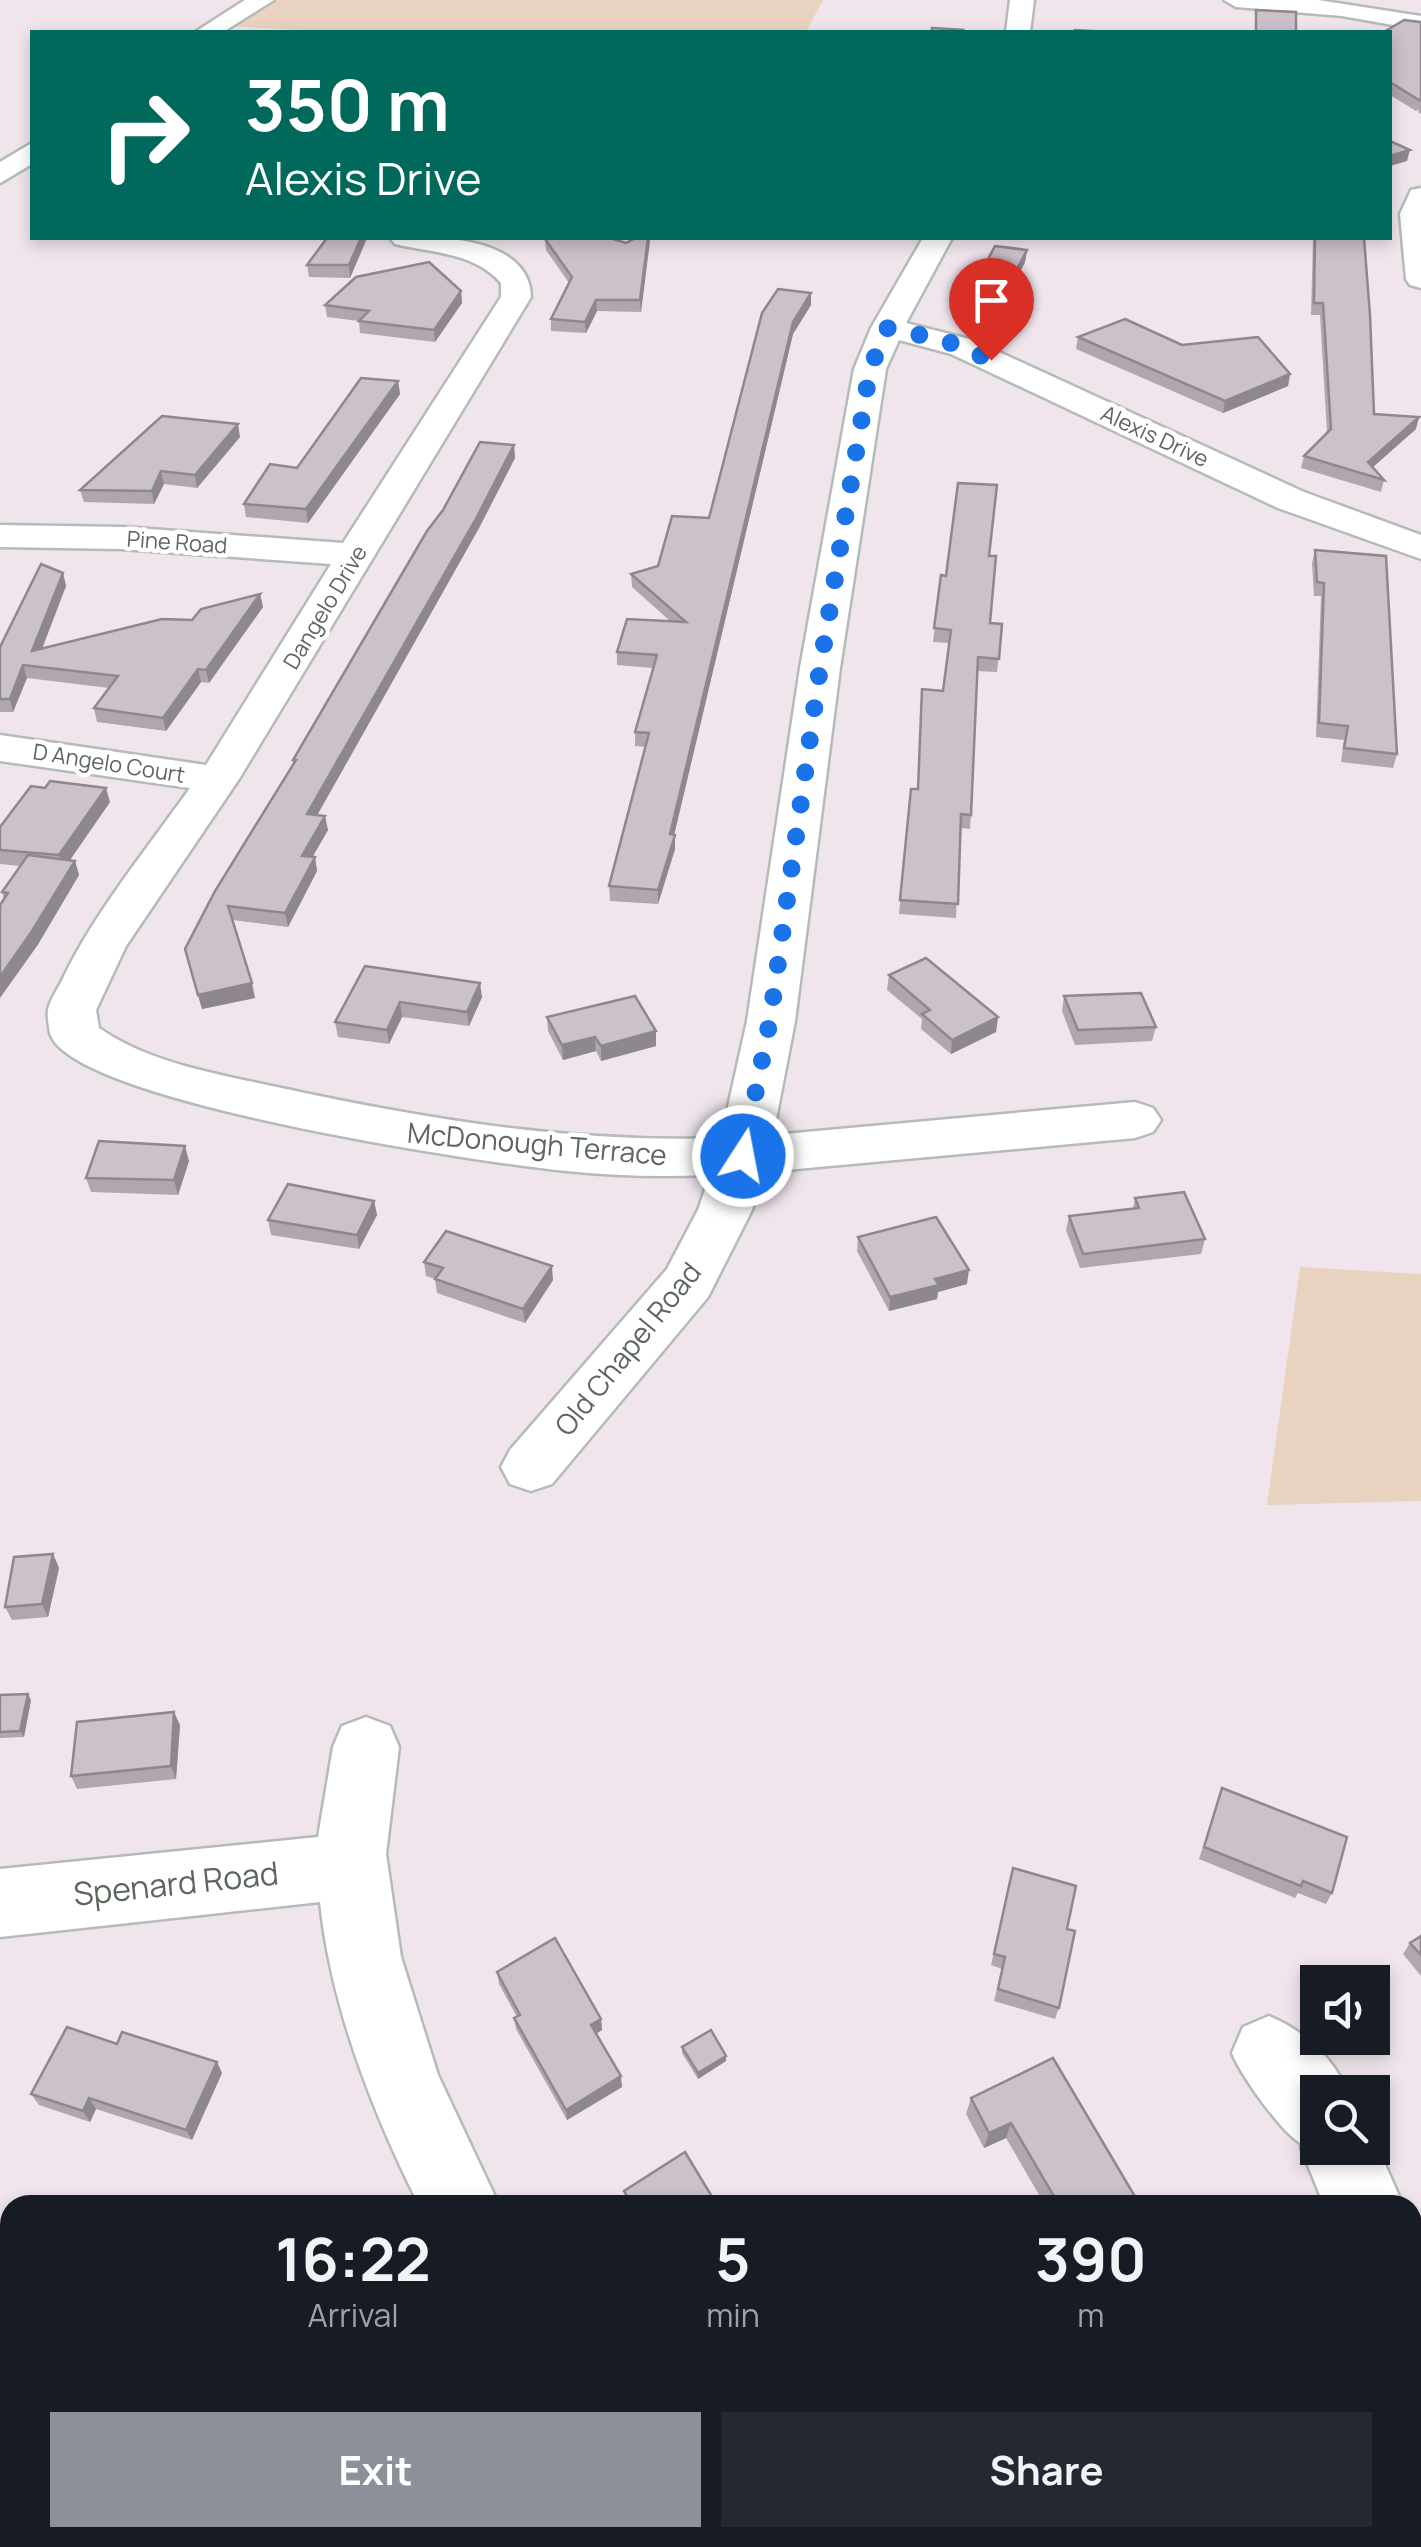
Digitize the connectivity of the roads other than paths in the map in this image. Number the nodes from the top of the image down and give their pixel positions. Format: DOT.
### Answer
graph roads {
  1 [pos="262,0"];
  2 [pos="1022,0"];
  3 [pos="1236,0"];
  4 [pos="1421,23"];
  5 [pos="210,30"];
  6 [pos="1018,30"];
  7 [pos="30,152"];
  8 [pos="0,175"];
  9 [pos="1421,196"];
  10 [pos="415,240"];
  11 [pos="936,240"];
  12 [pos="1421,280"];
  13 [pos="887,328"];
  14 [pos="0,536"];
  15 [pos="1421,548"];
  16 [pos="354,554"];
  17 [pos="0,748"];
  18 [pos="218,779"];
  19 [pos="74,1035"];
  20 [pos="1135,1120"];
  21 [pos="743,1156"];
  22 [pos="531,1467"];
  23 [pos="366,1746"];
  24 [pos="352,1866"];
  25 [pos="0,1903"];
  26 [pos="1269,2053"];
  27 [pos="1300,2087"];
  28 [pos="1346,2165"];
  29 [pos="455,2195"];
  30 [pos="1360,2195"];
  1 -- 5 [label="street"];
  2 -- 6 [label="street"];
  3 -- 4 [label="street"];
  7 -- 8 [label="street"];
  9 -- 12 [label="street"];
  10 -- 16 [label="street, Dangelo Drive"];
  11 -- 13 [label="street, Old Chapel Road"];
  13 -- 15 [label="street, Alexis Drive"];
  13 -- 21 [label="street, Old Chapel Road"];
  14 -- 16 [label="street, Pine Road"];
  16 -- 18 [label="street, Dangelo Drive"];
  17 -- 18 [label="street, D Angelo Court"];
  18 -- 19 [label="street, Dangelo Drive"];
  19 -- 21 [label="street, McDonough Terrace"];
  20 -- 21 [label="street, McDonough Terrace"];
  21 -- 22 [label="street, Old Chapel Road"];
  23 -- 24 [label="street"];
  24 -- 25 [label="street, Spenard Road"];
  24 -- 29 [label="street"];
  26 -- 27 [label="street"];
  28 -- 30 [label="street"];
}
